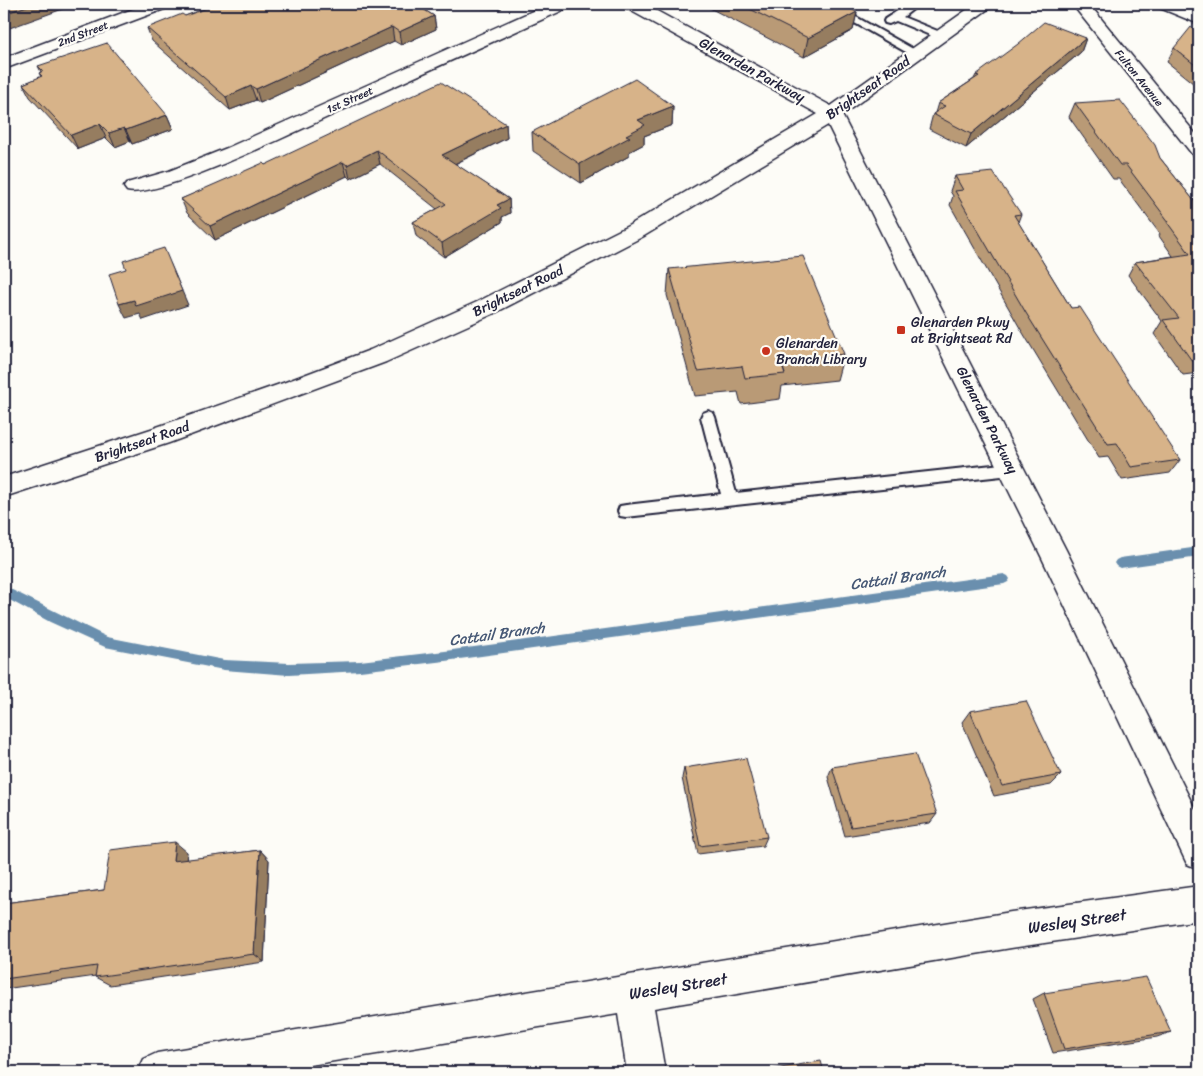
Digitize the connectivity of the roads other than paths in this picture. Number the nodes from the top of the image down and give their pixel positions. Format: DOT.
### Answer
graph roads {
  1 [pos="162,4"];
  2 [pos="562,4"];
  3 [pos="632,4"];
  4 [pos="826,4"];
  5 [pos="909,4"];
  6 [pos="986,4"];
  7 [pos="1080,4"];
  8 [pos="1166,4"];
  9 [pos="895,17"];
  10 [pos="1199,19"];
  11 [pos="874,31"];
  12 [pos="941,36"];
  13 [pos="916,54"];
  14 [pos="4,64"];
  15 [pos="832,114"];
  16 [pos="1199,150"];
  17 [pos="134,187"];
  18 [pos="708,417"];
  19 [pos="1012,468"];
  20 [pos="4,487"];
  21 [pos="730,499"];
  22 [pos="626,511"];
  23 [pos="1199,852"];
  24 [pos="1199,903"];
  25 [pos="633,993"];
  26 [pos="157,1072"];
  27 [pos="646,1072"];
  1 -- 14 [label="street, 2nd Street"];
  2 -- 17 [label="street, 1st Street"];
  3 -- 15 [label="street, Glenarden Parkway"];
  4 -- 11 [label="lane"];
  5 -- 9 [label="lane"];
  6 -- 12 [label="street, Brightseat Road"];
  7 -- 16 [label="street, Fulton Avenue"];
  8 -- 10 [label="street"];
  9 -- 11 [label="lane"];
  9 -- 12 [label="lane"];
  11 -- 13 [label="lane"];
  12 -- 13 [label="street, Brightseat Road"];
  13 -- 15 [label="street, Brightseat Road"];
  15 -- 19 [label="street, Glenarden Parkway"];
  15 -- 20 [label="street, Brightseat Road"];
  18 -- 21 [label="lane"];
  19 -- 21 [label="lane"];
  19 -- 23 [label="street, Glenarden Parkway"];
  21 -- 22 [label="lane"];
  24 -- 25 [label="street, Wesley Street"];
  25 -- 26 [label="street, Wesley Street"];
  25 -- 27 [label="street"];
}
